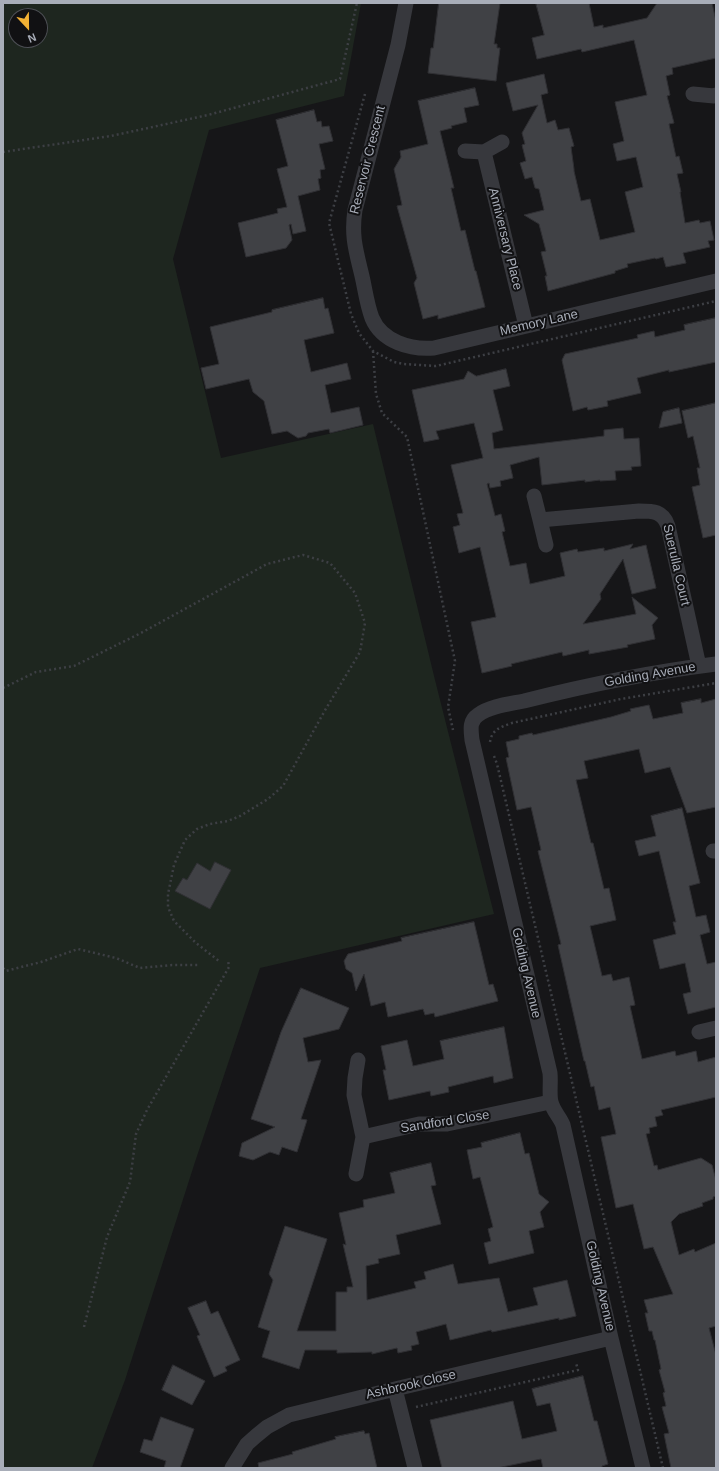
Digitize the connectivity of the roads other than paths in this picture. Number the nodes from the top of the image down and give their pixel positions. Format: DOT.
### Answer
graph roads {
  1 [pos="406,3"];
  2 [pos="693,94"];
  3 [pos="715,99"];
  4 [pos="502,142"];
  5 [pos="465,151"];
  6 [pos="484,152"];
  7 [pos="716,281"];
  8 [pos="372,317"];
  9 [pos="526,326"];
  10 [pos="534,496"];
  11 [pos="540,520"];
  12 [pos="546,545"];
  13 [pos="716,664"];
  14 [pos="699,666"];
  15 [pos="716,1028"];
  16 [pos="699,1032"];
  17 [pos="358,1060"];
  18 [pos="550,1102"];
  19 [pos="363,1137"];
  20 [pos="356,1174"];
  21 [pos="611,1338"];
  22 [pos="395,1389"];
  23 [pos="232,1468"];
  24 [pos="414,1468"];
  25 [pos="643,1468"];
  1 -- 8 [label="street, Reservoir Crescent"];
  2 -- 3 [label="street"];
  4 -- 6 [label="street"];
  5 -- 6 [label="street"];
  6 -- 9 [label="street, Anniversary Place"];
  7 -- 9 [label="street, Memory Lane"];
  8 -- 9 [label="street, Memory Lane"];
  10 -- 11 [label="street"];
  11 -- 12 [label="street"];
  11 -- 14 [label="street, Suerulla Court"];
  13 -- 14 [label="street, Golding Avenue"];
  14 -- 18 [label="street, Golding Avenue"];
  15 -- 16 [label="street"];
  17 -- 19 [label="street"];
  18 -- 19 [label="street, Sandford Close"];
  18 -- 21 [label="street, Golding Avenue"];
  19 -- 20 [label="street"];
  21 -- 22 [label="street, Ashbrook Close"];
  21 -- 25 [label="street, Golding Avenue"];
  22 -- 23 [label="street, Ashbrook Close"];
  22 -- 24 [label="street"];
}
